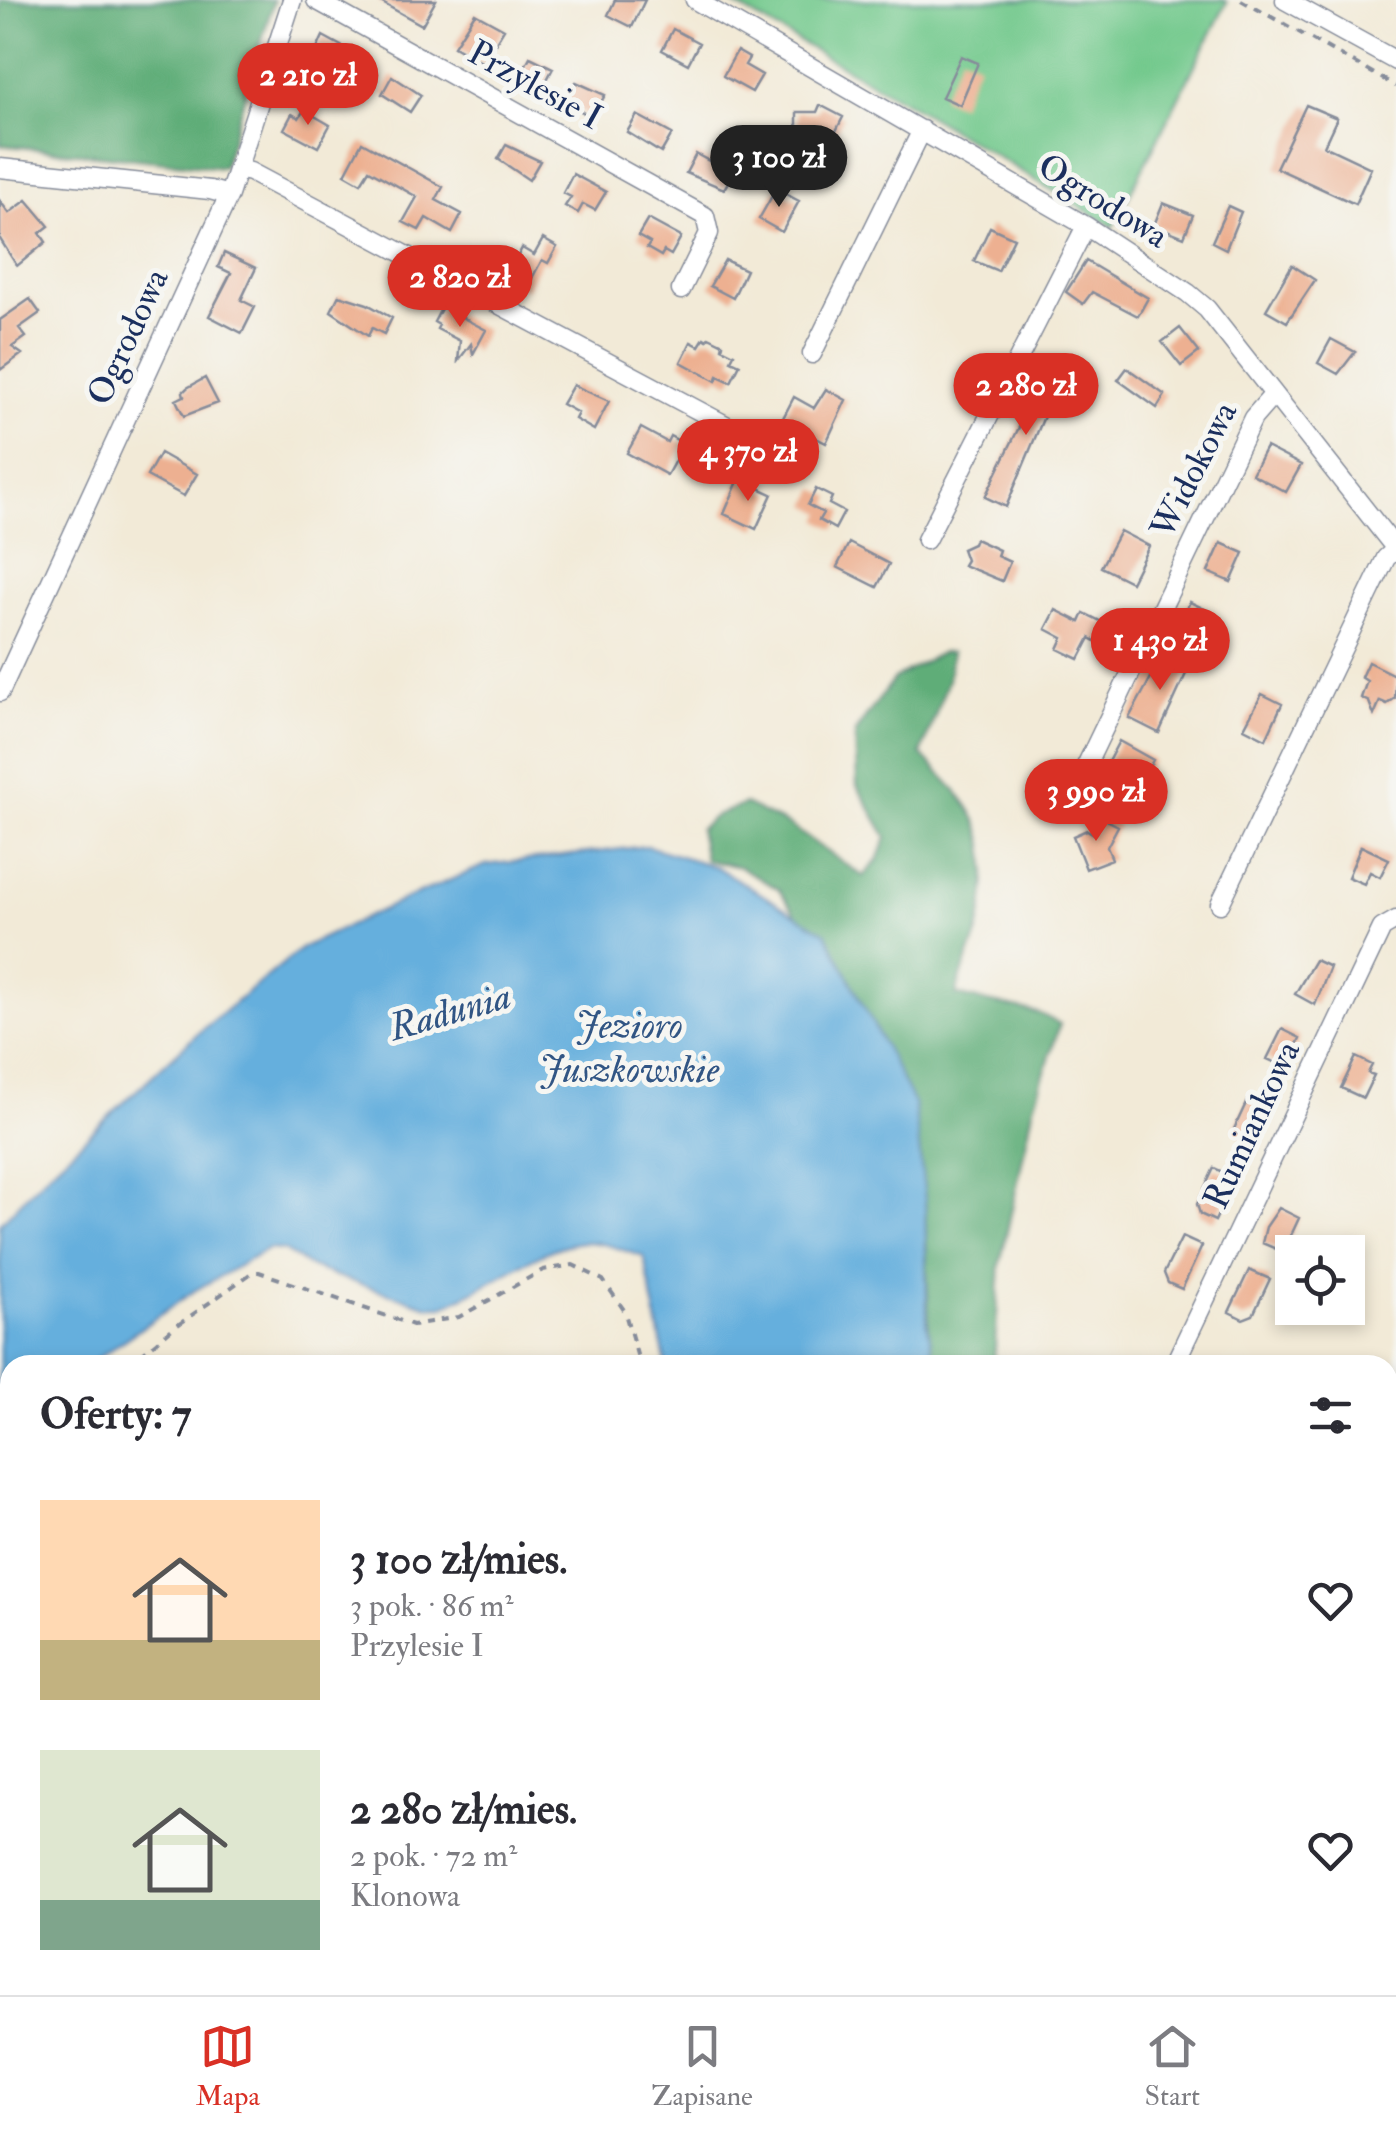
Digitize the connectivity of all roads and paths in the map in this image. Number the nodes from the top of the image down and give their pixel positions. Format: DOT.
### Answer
graph roads {
  1 [pos="292,0"];
  2 [pos="316,0"];
  3 [pos="696,0"];
  4 [pos="1241,0"];
  5 [pos="1285,0"];
  6 [pos="1396,61"];
  7 [pos="1396,86"];
  8 [pos="922,130"];
  9 [pos="0,168"];
  10 [pos="238,169"];
  11 [pos="229,195"];
  12 [pos="1086,226"];
  13 [pos="681,290"];
  14 [pos="812,354"];
  15 [pos="1274,394"];
  16 [pos="736,430"];
  17 [pos="926,540"];
  18 [pos="1396,549"];
  19 [pos="0,645"];
  20 [pos="20,653"];
  21 [pos="0,692"];
  22 [pos="1072,795"];
  23 [pos="1220,904"];
  24 [pos="1396,920"];
  25 [pos="140,1355"];
  26 [pos="637,1355"];
  27 [pos="1179,1355"];
  1 -- 10 [label="street, Ogrodowa"];
  2 -- 13 [label="street, Przylesie I"];
  3 -- 8 [label="street, Ogrodowa"];
  4 -- 7 [label="path"];
  5 -- 6 [label="street"];
  8 -- 12 [label="street, Ogrodowa"];
  8 -- 14 [label="street"];
  9 -- 11 [label="street"];
  10 -- 11 [label="street, Ogrodowa"];
  10 -- 16 [label="street"];
  11 -- 20 [label="street, Ogrodowa"];
  12 -- 15 [label="street, Ogrodowa"];
  12 -- 17 [label="street"];
  15 -- 18 [label="street, Ogrodowa"];
  15 -- 22 [label="street, Widokowa"];
  18 -- 23 [label="street"];
  19 -- 20 [label="street"];
  20 -- 21 [label="street, Ogrodowa"];
  24 -- 27 [label="street, Rumiankowa"];
  25 -- 26 [label="path"];
}
